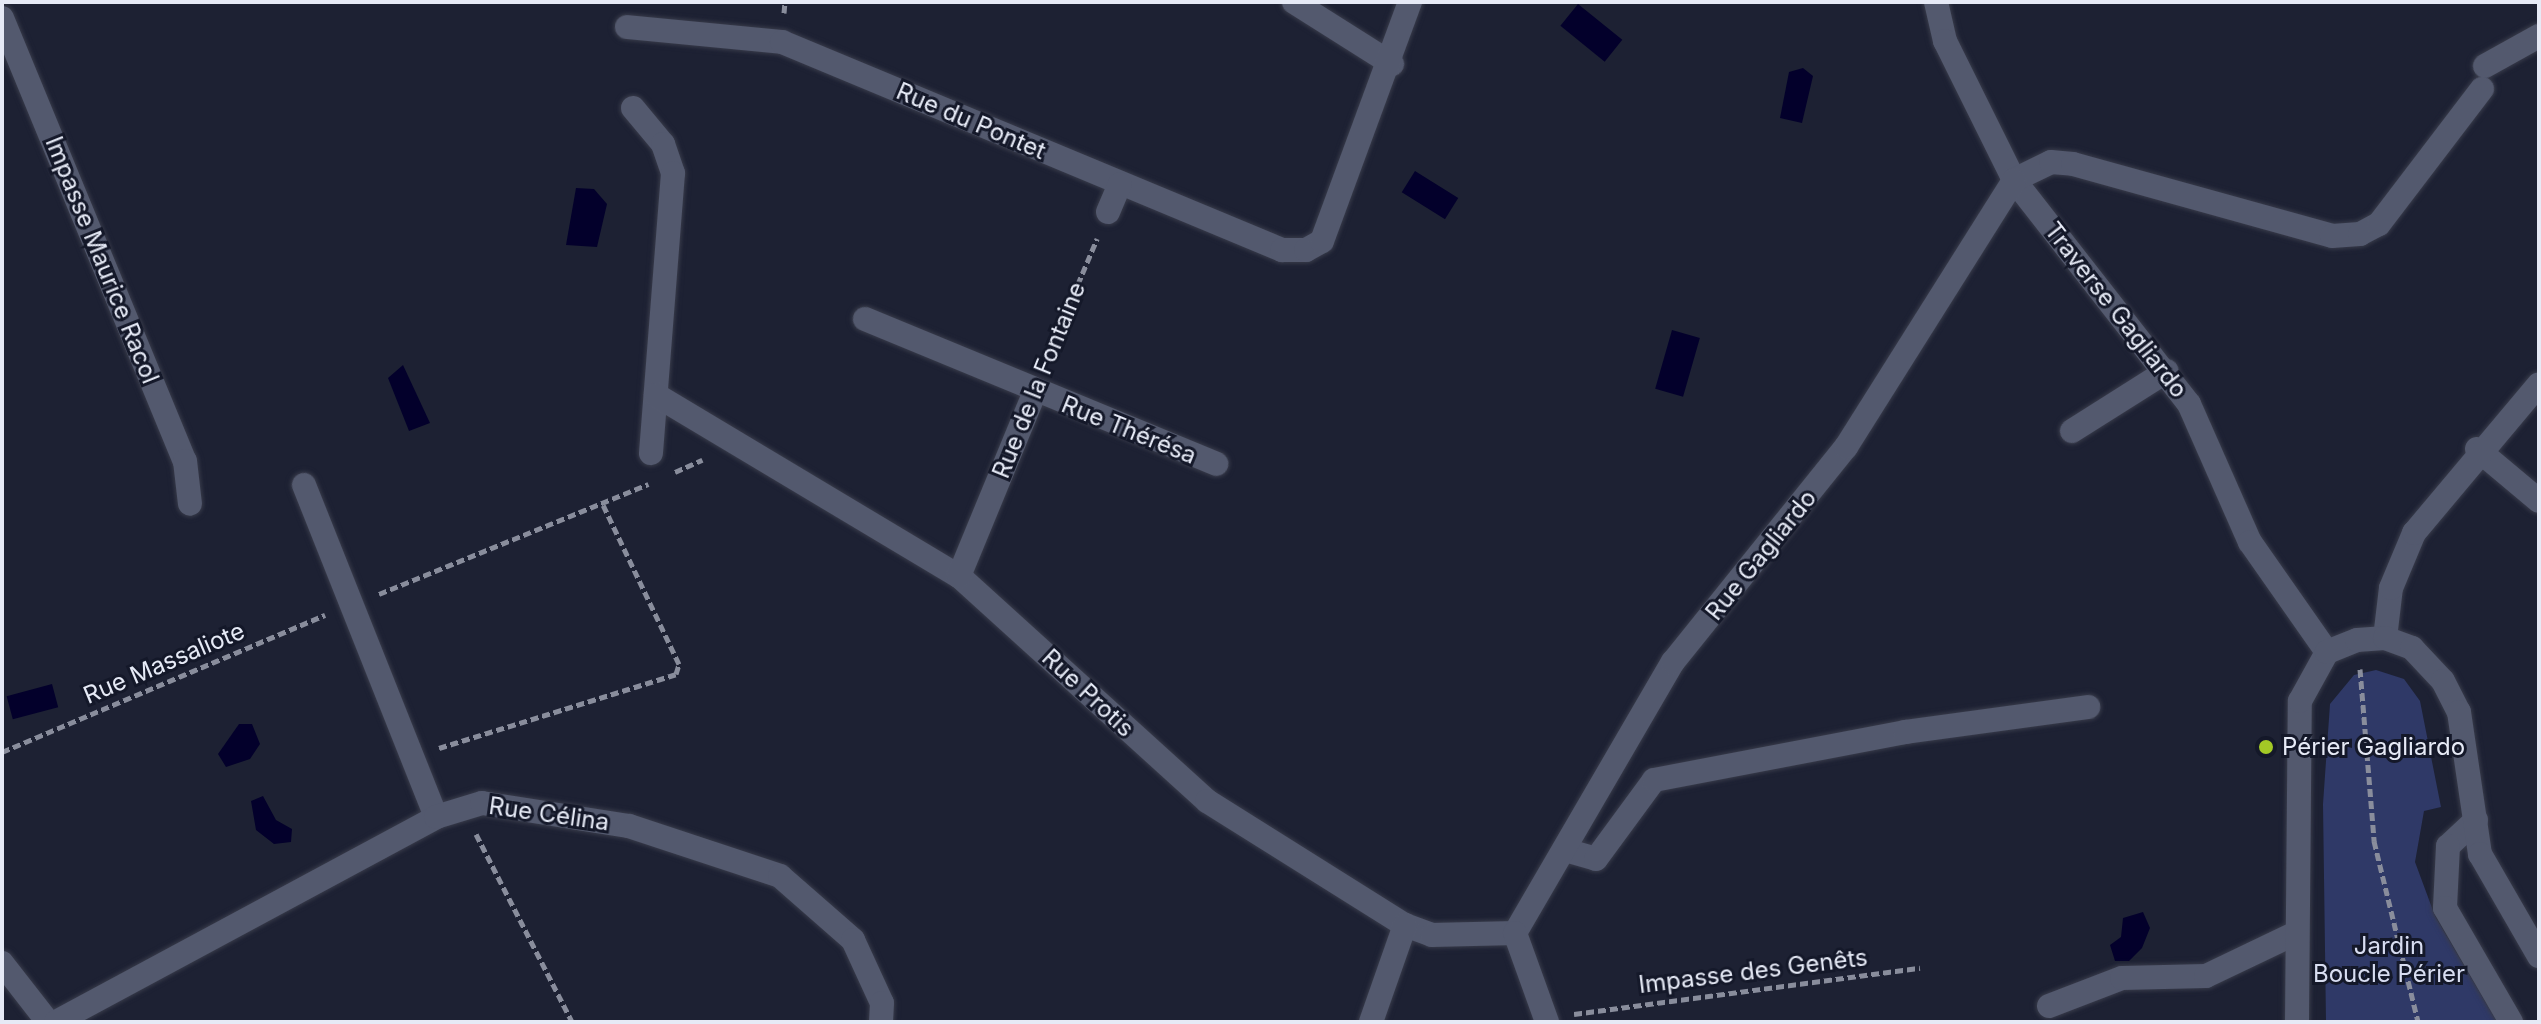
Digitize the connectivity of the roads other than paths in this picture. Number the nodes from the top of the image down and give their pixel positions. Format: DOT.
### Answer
graph roads {
  1 [pos="1294,2"];
  2 [pos="1410,2"];
  3 [pos="1936,2"];
  4 [pos="2,18"];
  5 [pos="627,27"];
  6 [pos="2539,36"];
  7 [pos="1392,64"];
  8 [pos="633,108"];
  9 [pos="2014,180"];
  10 [pos="1120,184"];
  11 [pos="1108,212"];
  12 [pos="865,319"];
  13 [pos="2167,371"];
  14 [pos="2539,384"];
  15 [pos="1035,392"];
  16 [pos="665,400"];
  17 [pos="2072,431"];
  18 [pos="2477,449"];
  19 [pos="651,453"];
  20 [pos="1216,464"];
  21 [pos="304,485"];
  22 [pos="2539,501"];
  23 [pos="190,504"];
  24 [pos="959,576"];
  25 [pos="2385,638"];
  26 [pos="2327,652"];
  27 [pos="2088,707"];
  28 [pos="436,817"];
  29 [pos="2476,820"];
  30 [pos="1565,850"];
  31 [pos="1405,925"];
  32 [pos="1515,933"];
  33 [pos="2296,933"];
  34 [pos="2539,956"];
  35 [pos="2,963"];
  36 [pos="2049,1006"];
  37 [pos="48,1022"];
  38 [pos="56,1022"];
  39 [pos="881,1022"];
  40 [pos="1371,1022"];
  41 [pos="1547,1022"];
  42 [pos="2297,1022"];
  43 [pos="2511,1022"];
  1 -- 7 [label="street"];
  2 -- 7 [label="street"];
  3 -- 9 [label="street, Traverse Gagliardo"];
  4 -- 23 [label="street, Impasse Maurice Racol"];
  5 -- 10 [label="street, Rue du Pontet"];
  6 -- 9 [label="street"];
  7 -- 10 [label="street, Rue du Pontet"];
  8 -- 16 [label="street"];
  9 -- 13 [label="street, Traverse Gagliardo"];
  9 -- 30 [label="street, Rue Gagliardo"];
  10 -- 11 [label="street"];
  12 -- 15 [label="street, Rue Thérésa"];
  13 -- 17 [label="street"];
  13 -- 26 [label="street, Traverse Gagliardo"];
  14 -- 18 [label="street"];
  15 -- 20 [label="street, Rue Thérésa"];
  15 -- 24 [label="street, Rue de la Fontaine"];
  16 -- 19 [label="street"];
  16 -- 24 [label="street, Rue Protis"];
  18 -- 22 [label="street"];
  18 -- 25 [label="street"];
  21 -- 28 [label="street"];
  24 -- 31 [label="street, Rue Protis"];
  25 -- 26 [label="street"];
  25 -- 29 [label="street"];
  26 -- 33 [label="street"];
  27 -- 30 [label="street"];
  28 -- 38 [label="street, Rue Célina"];
  28 -- 39 [label="street, Rue Célina"];
  29 -- 34 [label="street"];
  29 -- 43 [label="street"];
  30 -- 32 [label="street, Rue Gagliardo"];
  31 -- 32 [label="street, Rue Protis"];
  31 -- 40 [label="street"];
  32 -- 41 [label="street"];
  33 -- 36 [label="street"];
  33 -- 42 [label="street"];
  35 -- 37 [label="street"];
}
